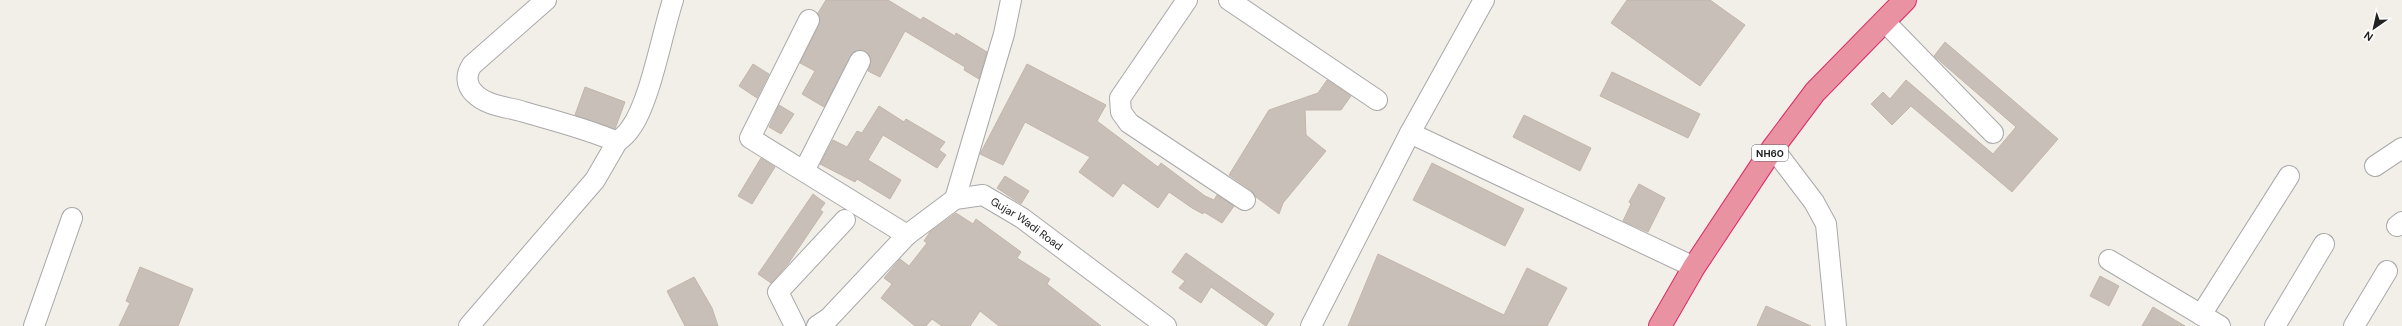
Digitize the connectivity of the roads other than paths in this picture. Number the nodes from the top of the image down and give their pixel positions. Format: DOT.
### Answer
graph roads {
  1 [pos="546,0"];
  2 [pos="673,0"];
  3 [pos="1011,0"];
  4 [pos="1187,0"];
  5 [pos="1229,0"];
  6 [pos="1484,0"];
  7 [pos="1905,0"];
  8 [pos="809,20"];
  9 [pos="1884,21"];
  10 [pos="860,61"];
  11 [pos="1377,100"];
  12 [pos="1410,133"];
  13 [pos="1993,133"];
  14 [pos="617,142"];
  15 [pos="1773,148"];
  16 [pos="2402,148"];
  17 [pos="2375,166"];
  18 [pos="804,172"];
  19 [pos="2289,176"];
  20 [pos="955,199"];
  21 [pos="1244,200"];
  22 [pos="72,218"];
  23 [pos="845,220"];
  24 [pos="907,235"];
  25 [pos="2324,244"];
  26 [pos="2109,260"];
  27 [pos="1694,267"];
  28 [pos="2387,271"];
  29 [pos="2201,315"];
  30 [pos="34,326"];
  31 [pos="469,326"];
  32 [pos="795,326"];
  33 [pos="817,326"];
  34 [pos="1164,326"];
  35 [pos="1311,326"];
  36 [pos="1660,326"];
  37 [pos="1836,326"];
  38 [pos="2220,326"];
  39 [pos="2275,326"];
  40 [pos="2354,326"];
  1 -- 14 [label="street"];
  2 -- 14 [label="street"];
  3 -- 20 [label="street"];
  4 -- 21 [label="street"];
  5 -- 11 [label="street"];
  6 -- 12 [label="street"];
  7 -- 9 [label="highway, NH60"];
  8 -- 18 [label="street"];
  9 -- 13 [label="street"];
  9 -- 15 [label="highway, NH60"];
  10 -- 18 [label="street"];
  12 -- 27 [label="street"];
  12 -- 35 [label="street"];
  14 -- 31 [label="street"];
  15 -- 27 [label="highway, NH60"];
  15 -- 37 [label="street"];
  16 -- 17 [label="street"];
  18 -- 24 [label="street"];
  19 -- 29 [label="street"];
  20 -- 24 [label="street, Gujar Wadi Road"];
  20 -- 34 [label="street, Gujar Wadi Road"];
  22 -- 30 [label="street"];
  23 -- 32 [label="street"];
  24 -- 33 [label="street, Gujar Wadi Road"];
  25 -- 39 [label="street"];
  26 -- 29 [label="street"];
  27 -- 36 [label="highway, NH60"];
  28 -- 40 [label="street"];
  29 -- 38 [label="street"];
}
